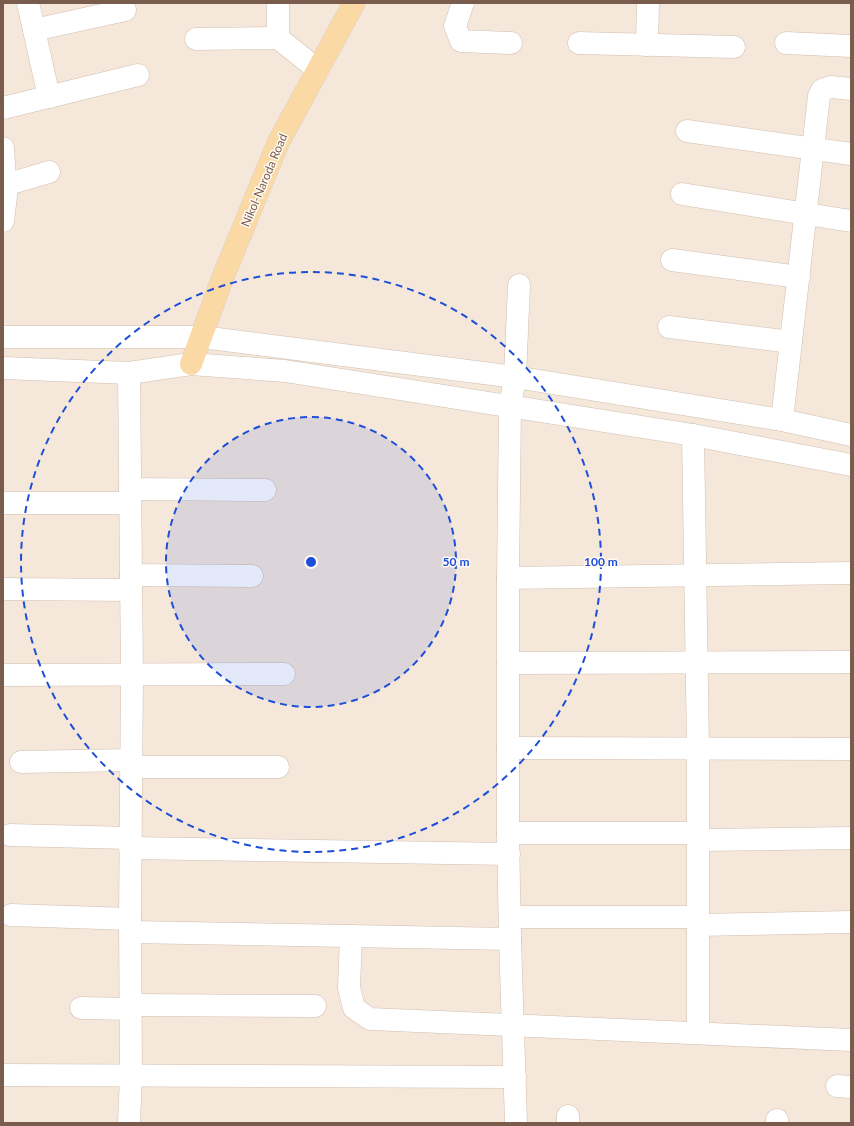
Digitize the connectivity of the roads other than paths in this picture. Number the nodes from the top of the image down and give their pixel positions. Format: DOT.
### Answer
graph roads {
  1 [pos="28,3"];
  2 [pos="278,3"];
  3 [pos="354,3"];
  4 [pos="463,3"];
  5 [pos="648,3"];
  6 [pos="125,10"];
  7 [pos="34,30"];
  8 [pos="278,38"];
  9 [pos="196,39"];
  10 [pos="511,43"];
  11 [pos="579,43"];
  12 [pos="786,43"];
  13 [pos="647,45"];
  14 [pos="851,46"];
  15 [pos="734,47"];
  16 [pos="318,70"];
  17 [pos="138,75"];
  18 [pos="851,89"];
  19 [pos="49,97"];
  20 [pos="3,108"];
  21 [pos="688,131"];
  22 [pos="3,148"];
  23 [pos="813,148"];
  24 [pos="851,154"];
  25 [pos="49,172"];
  26 [pos="5,193"];
  27 [pos="682,194"];
  28 [pos="806,214"];
  29 [pos="3,221"];
  30 [pos="851,221"];
  31 [pos="672,260"];
  32 [pos="799,277"];
  33 [pos="519,285"];
  34 [pos="669,327"];
  35 [pos="3,337"];
  36 [pos="202,337"];
  37 [pos="791,342"];
  38 [pos="191,364"];
  39 [pos="3,368"];
  40 [pos="129,373"];
  41 [pos="515,377"];
  42 [pos="510,407"];
  43 [pos="782,420"];
  44 [pos="693,435"];
  45 [pos="851,435"];
  46 [pos="851,466"];
  47 [pos="265,490"];
  48 [pos="130,496"];
  49 [pos="3,503"];
  50 [pos="851,573"];
  51 [pos="252,576"];
  52 [pos="695,576"];
  53 [pos="508,578"];
  54 [pos="131,582"];
  55 [pos="3,589"];
  56 [pos="697,662"];
  57 [pos="851,662"];
  58 [pos="508,663"];
  59 [pos="132,674"];
  60 [pos="284,674"];
  61 [pos="3,675"];
  62 [pos="508,748"];
  63 [pos="698,748"];
  64 [pos="851,749"];
  65 [pos="21,762"];
  66 [pos="131,763"];
  67 [pos="278,767"];
  68 [pos="10,835"];
  69 [pos="698,837"];
  70 [pos="851,838"];
  71 [pos="130,843"];
  72 [pos="509,844"];
  73 [pos="11,915"];
  74 [pos="510,917"];
  75 [pos="698,921"];
  76 [pos="851,922"];
  77 [pos="130,926"];
  78 [pos="351,936"];
  79 [pos="510,939"];
  80 [pos="315,1006"];
  81 [pos="130,1007"];
  82 [pos="81,1008"];
  83 [pos="513,1025"];
  84 [pos="698,1033"];
  85 [pos="851,1040"];
  86 [pos="3,1075"];
  87 [pos="131,1076"];
  88 [pos="515,1077"];
  89 [pos="129,1123"];
  90 [pos="516,1123"];
  1 -- 7 [label="street"];
  2 -- 8 [label="street"];
  3 -- 16 [label="main road, Nikol-Naroda Road"];
  4 -- 10 [label="street"];
  5 -- 13 [label="street"];
  6 -- 7 [label="street"];
  7 -- 19 [label="street"];
  8 -- 9 [label="street"];
  8 -- 16 [label="street"];
  11 -- 13 [label="street"];
  12 -- 14 [label="street"];
  13 -- 15 [label="street"];
  16 -- 36 [label="main road, Nikol-Naroda Road"];
  17 -- 19 [label="street"];
  18 -- 23 [label="street"];
  19 -- 20 [label="street"];
  21 -- 23 [label="street"];
  22 -- 26 [label="street"];
  23 -- 24 [label="street"];
  23 -- 28 [label="street"];
  25 -- 26 [label="street"];
  26 -- 29 [label="street"];
  27 -- 28 [label="street"];
  28 -- 30 [label="street"];
  28 -- 32 [label="street"];
  31 -- 32 [label="street"];
  32 -- 37 [label="street"];
  33 -- 41 [label="street"];
  34 -- 37 [label="street"];
  35 -- 36 [label="street"];
  36 -- 38 [label="main road, Nikol-Naroda Road"];
  36 -- 41 [label="street"];
  37 -- 43 [label="street"];
  38 -- 40 [label="street"];
  38 -- 42 [label="street"];
  39 -- 40 [label="street"];
  40 -- 48 [label="street"];
  41 -- 42 [label="street"];
  41 -- 43 [label="street"];
  42 -- 44 [label="street"];
  42 -- 53 [label="street"];
  43 -- 45 [label="street"];
  44 -- 46 [label="street"];
  44 -- 52 [label="street"];
  47 -- 48 [label="street"];
  48 -- 49 [label="street"];
  48 -- 54 [label="street"];
  50 -- 52 [label="street"];
  51 -- 54 [label="street"];
  52 -- 53 [label="street"];
  52 -- 56 [label="street"];
  53 -- 58 [label="street"];
  54 -- 55 [label="street"];
  54 -- 59 [label="street"];
  56 -- 57 [label="street"];
  56 -- 58 [label="street"];
  56 -- 63 [label="street"];
  58 -- 62 [label="street"];
  59 -- 60 [label="street"];
  59 -- 61 [label="street"];
  59 -- 66 [label="street"];
  62 -- 63 [label="street"];
  62 -- 72 [label="street"];
  63 -- 64 [label="street"];
  63 -- 69 [label="street"];
  65 -- 66 [label="street"];
  66 -- 67 [label="street"];
  66 -- 71 [label="street"];
  68 -- 71 [label="street"];
  69 -- 70 [label="street"];
  69 -- 72 [label="street"];
  69 -- 75 [label="street"];
  71 -- 72 [label="street"];
  71 -- 77 [label="street"];
  72 -- 74 [label="street"];
  73 -- 77 [label="street"];
  74 -- 75 [label="street"];
  74 -- 79 [label="street"];
  75 -- 76 [label="street"];
  75 -- 84 [label="street"];
  77 -- 78 [label="street"];
  77 -- 81 [label="street"];
  78 -- 79 [label="street"];
  78 -- 83 [label="street"];
  79 -- 83 [label="street"];
  80 -- 81 [label="street"];
  81 -- 82 [label="street"];
  81 -- 87 [label="street"];
  83 -- 84 [label="street"];
  83 -- 88 [label="street"];
  84 -- 85 [label="street"];
  86 -- 87 [label="street"];
  87 -- 88 [label="street"];
  87 -- 89 [label="street"];
  88 -- 90 [label="street"];
}
